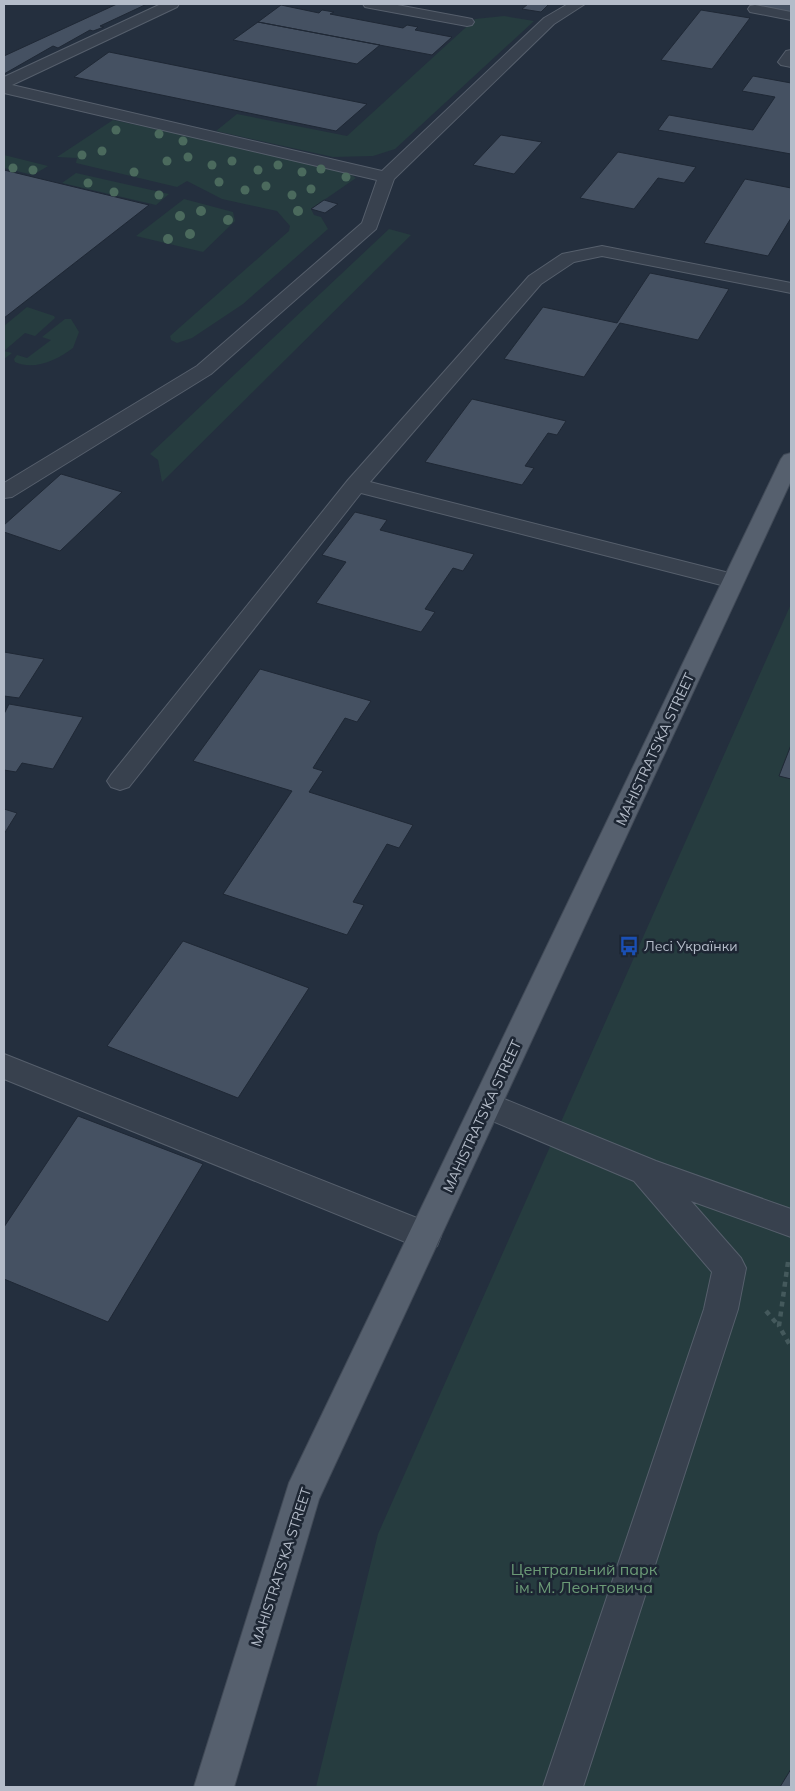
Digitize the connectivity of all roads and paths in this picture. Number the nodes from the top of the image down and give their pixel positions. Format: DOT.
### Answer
graph roads {
  1 [pos="172,4"];
  2 [pos="370,4"];
  3 [pos="578,4"];
  4 [pos="755,10"];
  5 [pos="791,16"];
  6 [pos="468,22"];
  7 [pos="791,54"];
  8 [pos="791,63"];
  9 [pos="4,83"];
  10 [pos="4,88"];
  11 [pos="386,177"];
  12 [pos="791,288"];
  13 [pos="791,459"];
  14 [pos="356,485"];
  15 [pos="4,492"];
  16 [pos="733,581"];
  17 [pos="120,781"];
  18 [pos="4,1066"];
  19 [pos="487,1105"];
  20 [pos="644,1172"];
  21 [pos="791,1223"];
  22 [pos="426,1236"];
  23 [pos="789,1254"];
  24 [pos="791,1347"];
  25 [pos="214,1787"];
  26 [pos="563,1787"];
  1 -- 9 [label="street"];
  2 -- 6 [label="street"];
  3 -- 11 [label="street"];
  4 -- 5 [label="street"];
  7 -- 8 [label="street"];
  10 -- 11 [label="street"];
  11 -- 15 [label="street"];
  12 -- 14 [label="street"];
  13 -- 16 [label="main road, MAHISTRATS'KA STREET"];
  14 -- 16 [label="street"];
  14 -- 17 [label="street"];
  16 -- 19 [label="main road, MAHISTRATS'KA STREET"];
  18 -- 22 [label="street"];
  19 -- 20 [label="street"];
  19 -- 22 [label="main road, MAHISTRATS'KA STREET"];
  20 -- 21 [label="street"];
  20 -- 26 [label="street"];
  22 -- 25 [label="main road, MAHISTRATS'KA STREET"];
  23 -- 24 [label="path"];
}
